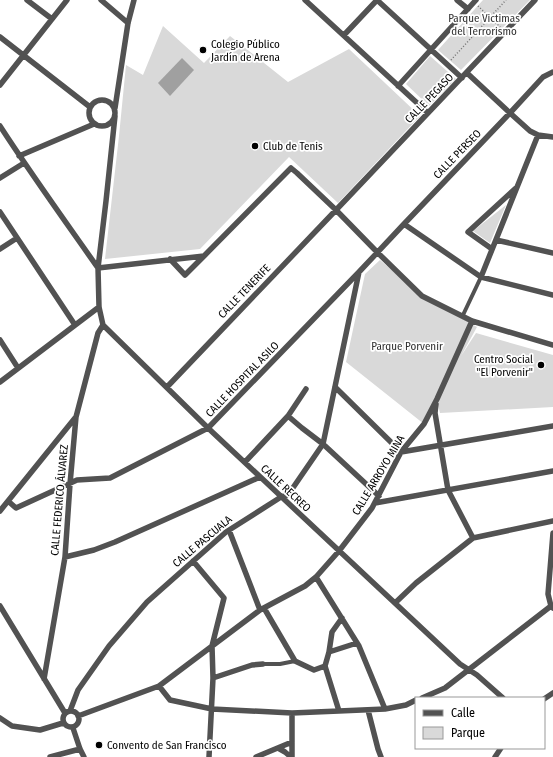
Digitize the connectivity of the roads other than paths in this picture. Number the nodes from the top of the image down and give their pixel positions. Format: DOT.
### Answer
graph roads {
  1 [pos="28,0"];
  2 [pos="67,0"];
  3 [pos="100,0"];
  4 [pos="305,0"];
  5 [pos="377,0"];
  6 [pos="457,0"];
  7 [pos="536,0"];
  8 [pos="135,1"];
  9 [pos="475,1"];
  10 [pos="468,9"];
  11 [pos="52,19"];
  12 [pos="128,22"];
  13 [pos="344,36"];
  14 [pos="0,37"];
  15 [pos="431,50"];
  16 [pos="23,55"];
  17 [pos="553,72"];
  18 [pos="467,73"];
  19 [pos="462,78"];
  20 [pos="0,85"];
  21 [pos="398,86"];
  22 [pos="90,108"];
  23 [pos="115,108"];
  24 [pos="510,113"];
  25 [pos="428,114"];
  26 [pos="115,116"];
  27 [pos="94,124"];
  28 [pos="0,126"];
  29 [pos="538,135"];
  30 [pos="553,137"];
  31 [pos="19,156"];
  32 [pos="24,163"];
  33 [pos="0,178"];
  34 [pos="518,186"];
  35 [pos="336,210"];
  36 [pos="0,212"];
  37 [pos="404,224"];
  38 [pos="17,238"];
  39 [pos="496,240"];
  40 [pos="0,249"];
  41 [pos="492,249"];
  42 [pos="377,252"];
  43 [pos="553,254"];
  44 [pos="204,256"];
  45 [pos="170,259"];
  46 [pos="98,268"];
  47 [pos="359,272"];
  48 [pos="481,277"];
  49 [pos="553,295"];
  50 [pos="99,308"];
  51 [pos="463,315"];
  52 [pos="472,320"];
  53 [pos="75,325"];
  54 [pos="103,325"];
  55 [pos="0,340"];
  56 [pos="553,345"];
  57 [pos="18,368"];
  58 [pos="0,382"];
  59 [pos="167,387"];
  60 [pos="335,388"];
  61 [pos="306,389"];
  62 [pos="437,399"];
  63 [pos="288,416"];
  64 [pos="76,418"];
  65 [pos="553,426"];
  66 [pos="208,428"];
  67 [pos="324,444"];
  68 [pos="441,445"];
  69 [pos="401,452"];
  70 [pos="245,462"];
  71 [pos="553,471"];
  72 [pos="260,477"];
  73 [pos="70,484"];
  74 [pos="448,490"];
  75 [pos="379,496"];
  76 [pos="281,497"];
  77 [pos="8,501"];
  78 [pos="375,503"];
  79 [pos="0,511"];
  80 [pos="553,521"];
  81 [pos="229,530"];
  82 [pos="553,532"];
  83 [pos="473,538"];
  84 [pos="339,551"];
  85 [pos="65,557"];
  86 [pos="192,561"];
  87 [pos="316,578"];
  88 [pos="395,603"];
  89 [pos="0,606"];
  90 [pos="552,607"];
  91 [pos="262,609"];
  92 [pos="342,618"];
  93 [pos="357,643"];
  94 [pos="212,646"];
  95 [pos="329,652"];
  96 [pos="295,661"];
  97 [pos="263,664"];
  98 [pos="325,666"];
  99 [pos="468,670"];
  100 [pos="213,678"];
  101 [pos="44,679"];
  102 [pos="159,686"];
  103 [pos="424,697"];
  104 [pos="502,697"];
  105 [pos="415,700"];
  106 [pos="212,709"];
  107 [pos="385,709"];
  108 [pos="368,710"];
  109 [pos="67,712"];
  110 [pos="339,712"];
  111 [pos="292,713"];
  112 [pos="78,716"];
  113 [pos="0,718"];
  114 [pos="63,723"];
  115 [pos="73,728"];
  116 [pos="292,742"];
  117 [pos="278,748"];
  118 [pos="80,749"];
  119 [pos="50,757"];
  120 [pos="84,757"];
  121 [pos="209,757"];
  122 [pos="256,757"];
  123 [pos="291,757"];
  124 [pos="381,757"];
  1 -- 11 [label="street"];
  2 -- 11 [label="street"];
  3 -- 12 [label="street"];
  4 -- 13 [label="street"];
  5 -- 13 [label="street"];
  5 -- 15 [label="street"];
  6 -- 10 [label="street"];
  7 -- 18 [label="street, CALLE PEGASO"];
  8 -- 12 [label="street"];
  9 -- 10 [label="street"];
  10 -- 15 [label="street"];
  11 -- 16 [label="street"];
  12 -- 23 [label="street"];
  13 -- 21 [label="street"];
  14 -- 16 [label="street"];
  15 -- 19 [label="street"];
  15 -- 21 [label="street"];
  16 -- 20 [label="street"];
  16 -- 22 [label="street"];
  17 -- 24 [label="street, CALLE PERSEO"];
  18 -- 19 [label="street, CALLE PEGASO"];
  18 -- 24 [label="street"];
  19 -- 25 [label="street, CALLE PEGASO"];
  21 -- 25 [label="street"];
  22 -- 23 [label="street"];
  22 -- 27 [label="street"];
  23 -- 26 [label="street"];
  24 -- 29 [label="street"];
  24 -- 37 [label="street, CALLE PERSEO"];
  25 -- 35 [label="street, CALLE PEGASO"];
  26 -- 27 [label="street"];
  26 -- 46 [label="street"];
  27 -- 31 [label="street"];
  28 -- 31 [label="street"];
  29 -- 30 [label="street"];
  29 -- 34 [label="street"];
  31 -- 32 [label="street"];
  32 -- 33 [label="street"];
  32 -- 46 [label="street"];
  34 -- 39 [label="street"];
  34 -- 41 [label="street"];
  35 -- 42 [label="street"];
  35 -- 44 [label="street"];
  35 -- 59 [label="street, CALLE TENERIFE"];
  36 -- 38 [label="street"];
  37 -- 42 [label="street, CALLE PERSEO"];
  37 -- 48 [label="street"];
  38 -- 40 [label="street"];
  38 -- 53 [label="street"];
  39 -- 41 [label="street"];
  39 -- 43 [label="street"];
  41 -- 48 [label="street"];
  42 -- 47 [label="street, CALLE HOSPITAL ASILO"];
  42 -- 51 [label="street"];
  44 -- 45 [label="street"];
  44 -- 45 [label="street"];
  45 -- 46 [label="street"];
  46 -- 50 [label="street"];
  47 -- 60 [label="street, CALLE PASCUALA"];
  47 -- 66 [label="street, CALLE HOSPITAL ASILO"];
  48 -- 49 [label="street"];
  48 -- 51 [label="street"];
  50 -- 53 [label="street"];
  50 -- 54 [label="street"];
  51 -- 52 [label="street"];
  52 -- 56 [label="street"];
  52 -- 62 [label="street, CALLE ARROYO MINA"];
  53 -- 57 [label="street"];
  54 -- 59 [label="street, CALLE RECREO"];
  54 -- 64 [label="street, CALLE FEDERICO ÁLVAREZ"];
  55 -- 57 [label="street"];
  57 -- 58 [label="street"];
  59 -- 66 [label="street, CALLE RECREO"];
  60 -- 67 [label="street, CALLE PASCUALA"];
  60 -- 69 [label="street"];
  61 -- 63 [label="street"];
  62 -- 68 [label="street"];
  62 -- 69 [label="street, CALLE ARROYO MINA"];
  63 -- 67 [label="street"];
  63 -- 70 [label="street"];
  64 -- 73 [label="street, CALLE FEDERICO ÁLVAREZ"];
  64 -- 77 [label="street"];
  65 -- 68 [label="street"];
  66 -- 70 [label="street, CALLE RECREO"];
  66 -- 73 [label="street, CALLE HOSPITAL ASILO"];
  67 -- 75 [label="street"];
  67 -- 76 [label="street, CALLE PASCUALA"];
  68 -- 69 [label="street"];
  68 -- 74 [label="street"];
  69 -- 75 [label="street, CALLE ARROYO MINA"];
  70 -- 72 [label="street, CALLE RECREO"];
  71 -- 74 [label="street"];
  72 -- 76 [label="street, CALLE RECREO"];
  72 -- 85 [label="street"];
  73 -- 77 [label="street, CALLE HOSPITAL ASILO"];
  73 -- 85 [label="street, CALLE FEDERICO ÁLVAREZ"];
  74 -- 78 [label="street"];
  74 -- 83 [label="street"];
  75 -- 78 [label="street, CALLE ARROYO MINA"];
  76 -- 81 [label="street, CALLE PASCUALA"];
  76 -- 84 [label="street, CALLE RECREO"];
  77 -- 79 [label="street"];
  78 -- 84 [label="street, CALLE ARROYO MINA"];
  80 -- 83 [label="street"];
  81 -- 86 [label="street, CALLE PASCUALA"];
  81 -- 91 [label="street"];
  82 -- 90 [label="street"];
  83 -- 88 [label="street"];
  84 -- 87 [label="street, CALLE ARROYO MINA"];
  84 -- 88 [label="street, CALLE RECREO"];
  85 -- 101 [label="street, CALLE FEDERICO ÁLVAREZ"];
  86 -- 94 [label="street"];
  86 -- 109 [label="street, CALLE PASCUALA"];
  87 -- 91 [label="street, CALLE ARROYO MINA"];
  87 -- 92 [label="street"];
  88 -- 99 [label="street, CALLE RECREO"];
  89 -- 101 [label="street"];
  90 -- 99 [label="street"];
  91 -- 94 [label="street, CALLE ARROYO MINA"];
  91 -- 96 [label="street"];
  92 -- 93 [label="street"];
  92 -- 95 [label="street"];
  93 -- 95 [label="street"];
  93 -- 107 [label="street"];
  94 -- 100 [label="street"];
  94 -- 102 [label="street, CALLE ARROYO MINA"];
  95 -- 98 [label="street"];
  96 -- 97 [label="street"];
  96 -- 98 [label="street"];
  97 -- 100 [label="street"];
  98 -- 110 [label="street"];
  99 -- 103 [label="street"];
  99 -- 104 [label="street, CALLE RECREO"];
  100 -- 106 [label="street"];
  101 -- 109 [label="street"];
  102 -- 106 [label="street"];
  102 -- 112 [label="street, CALLE ARROYO MINA"];
  105 -- 107 [label="street"];
  106 -- 111 [label="street"];
  106 -- 121 [label="street"];
  107 -- 108 [label="street"];
  108 -- 110 [label="street"];
  108 -- 124 [label="street"];
  109 -- 112 [label="street"];
  109 -- 114 [label="street"];
  110 -- 111 [label="street"];
  111 -- 116 [label="street"];
  112 -- 115 [label="street"];
  113 -- 114 [label="street"];
  114 -- 115 [label="street"];
  115 -- 118 [label="street"];
  116 -- 117 [label="street"];
  116 -- 123 [label="street"];
  117 -- 122 [label="street"];
  117 -- 123 [label="street"];
  118 -- 119 [label="street"];
  118 -- 120 [label="street"];
}
